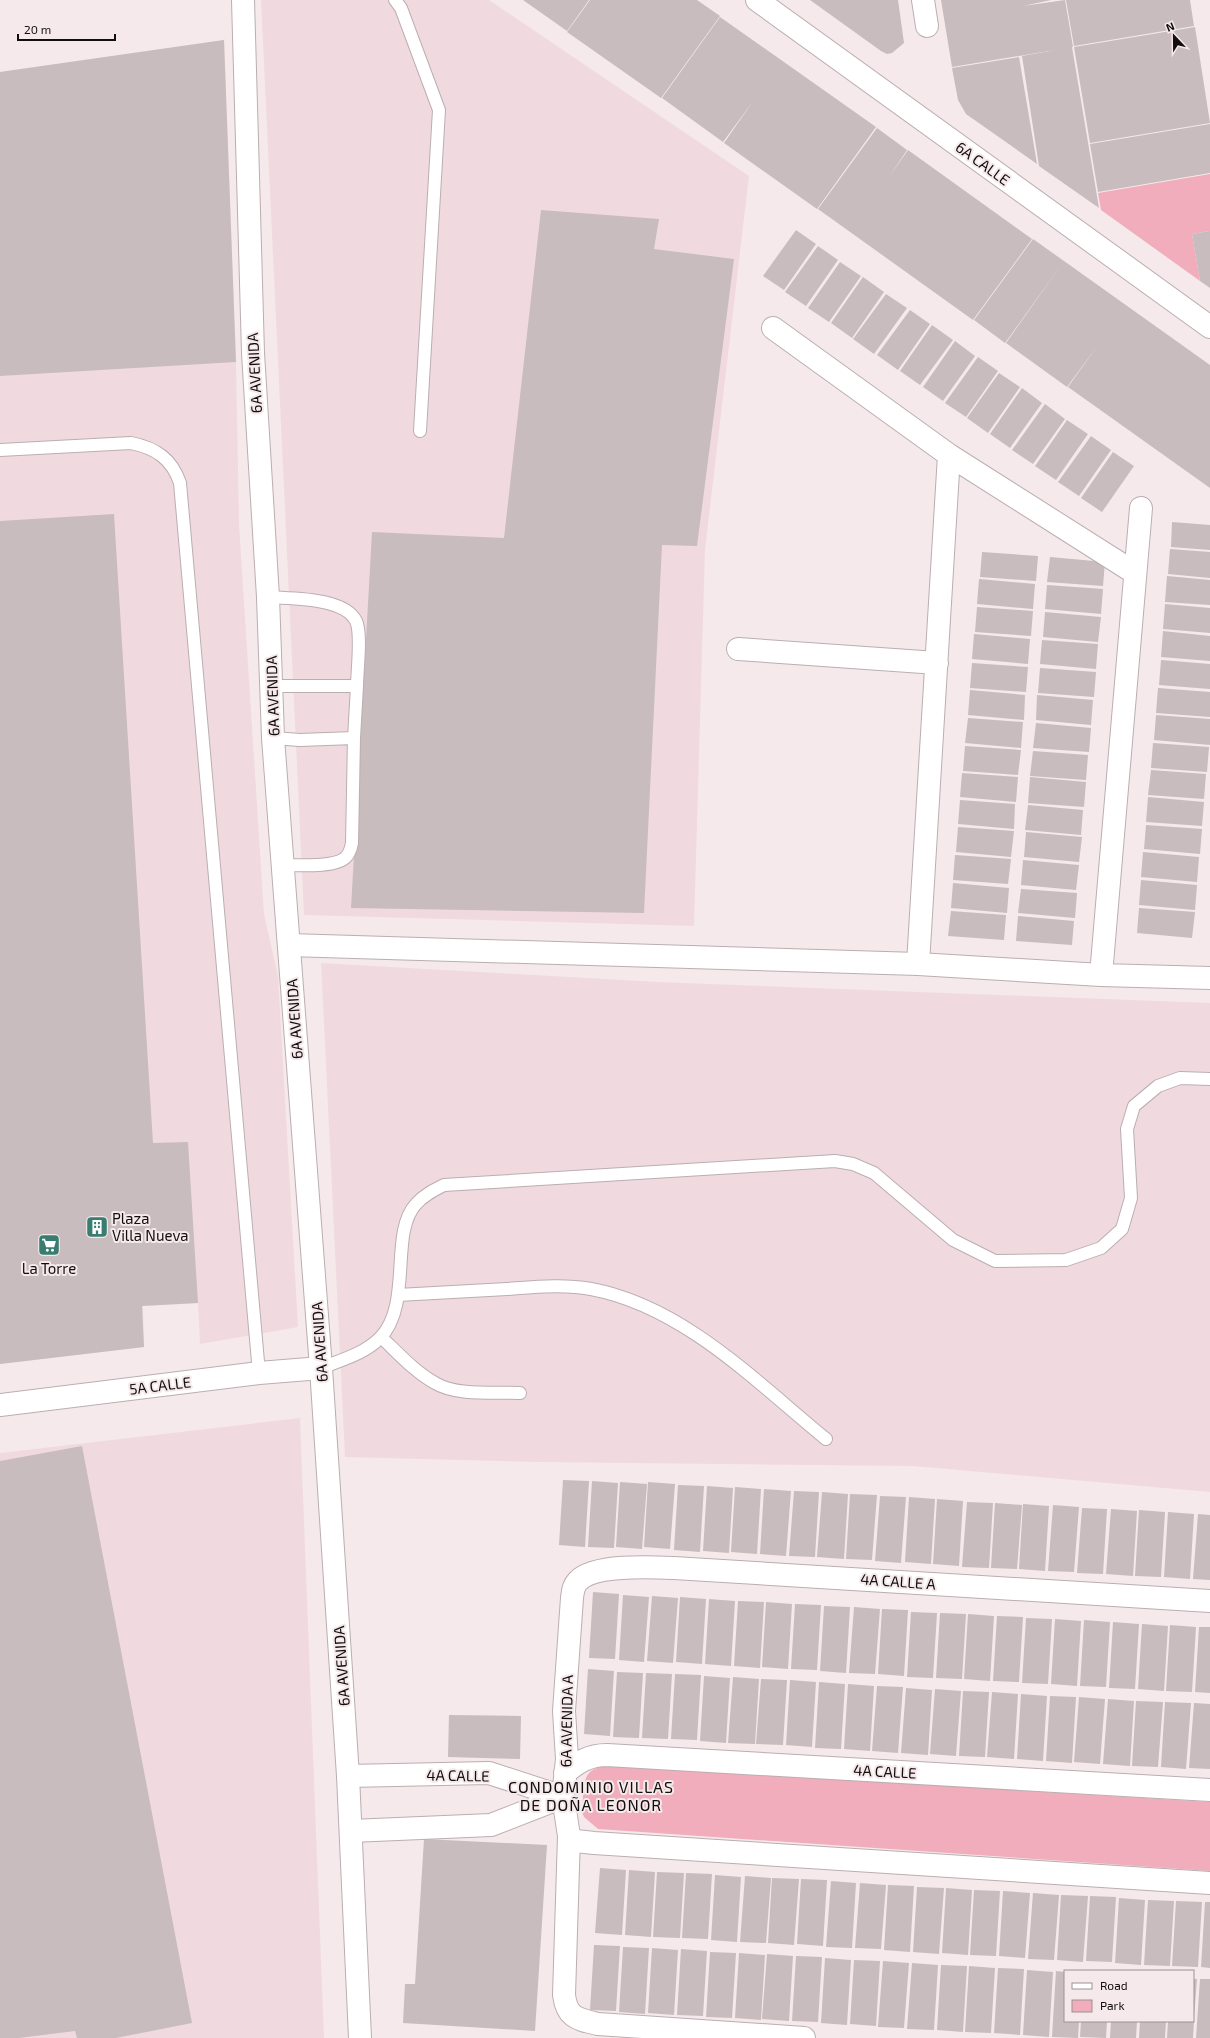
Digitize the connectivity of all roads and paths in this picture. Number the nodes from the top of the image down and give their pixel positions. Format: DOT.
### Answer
graph roads {
  1 [pos="243,0"];
  2 [pos="395,0"];
  3 [pos="757,0"];
  4 [pos="922,0"];
  5 [pos="927,26"];
  6 [pos="1210,327"];
  7 [pos="773,328"];
  8 [pos="420,431"];
  9 [pos="0,450"];
  10 [pos="949,455"];
  11 [pos="1140,508"];
  12 [pos="1135,573"];
  13 [pos="268,597"];
  14 [pos="738,650"];
  15 [pos="937,663"];
  16 [pos="271,686"];
  17 [pos="356,686"];
  18 [pos="273,738"];
  19 [pos="354,738"];
  20 [pos="282,865"];
  21 [pos="289,945"];
  22 [pos="918,964"];
  23 [pos="1101,975"];
  24 [pos="1210,978"];
  25 [pos="1210,1079"];
  26 [pos="398,1295"];
  27 [pos="381,1337"];
  28 [pos="321,1368"];
  29 [pos="259,1373"];
  30 [pos="520,1393"];
  31 [pos="0,1405"];
  32 [pos="826,1439"];
  33 [pos="586,1576"];
  34 [pos="1210,1601"];
  35 [pos="565,1773"];
  36 [pos="348,1776"];
  37 [pos="1210,1790"];
  38 [pos="563,1797"];
  39 [pos="351,1831"];
  40 [pos="569,1836"];
  41 [pos="1210,1883"];
  42 [pos="360,2038"];
  43 [pos="804,2038"];
  1 -- 13 [label="street, 6A AVENIDA"];
  2 -- 8 [label="lane"];
  3 -- 6 [label="street, 6A CALLE"];
  4 -- 5 [label="street"];
  7 -- 10 [label="street"];
  9 -- 29 [label="lane"];
  10 -- 12 [label="street"];
  10 -- 15 [label="street"];
  11 -- 12 [label="street"];
  12 -- 23 [label="street"];
  13 -- 16 [label="street, 6A AVENIDA"];
  13 -- 17 [label="lane"];
  14 -- 15 [label="street"];
  15 -- 22 [label="street"];
  16 -- 17 [label="lane"];
  16 -- 18 [label="street, 6A AVENIDA"];
  17 -- 19 [label="lane"];
  18 -- 19 [label="lane"];
  18 -- 20 [label="street, 6A AVENIDA"];
  19 -- 20 [label="lane"];
  20 -- 21 [label="street, 6A AVENIDA"];
  21 -- 22 [label="street"];
  21 -- 28 [label="street, 6A AVENIDA"];
  22 -- 23 [label="street"];
  23 -- 24 [label="street"];
  25 -- 26 [label="lane"];
  26 -- 27 [label="lane"];
  26 -- 32 [label="lane"];
  27 -- 28 [label="lane"];
  27 -- 30 [label="lane"];
  28 -- 29 [label="street, 5A CALLE"];
  28 -- 36 [label="street, 6A AVENIDA"];
  29 -- 31 [label="street, 5A CALLE"];
  33 -- 34 [label="street, 4A CALLE A"];
  33 -- 35 [label="street, 6A AVENIDA A"];
  35 -- 37 [label="street, 4A CALLE"];
  35 -- 38 [label="street, 6A AVENIDA A"];
  36 -- 38 [label="street, 4A CALLE"];
  36 -- 39 [label="street, 6A AVENIDA"];
  38 -- 39 [label="street"];
  38 -- 40 [label="street, 6A AVENIDA A"];
  39 -- 42 [label="street, 6A AVENIDA"];
  40 -- 41 [label="street"];
  40 -- 43 [label="street, 6A AVENIDA A"];
}
